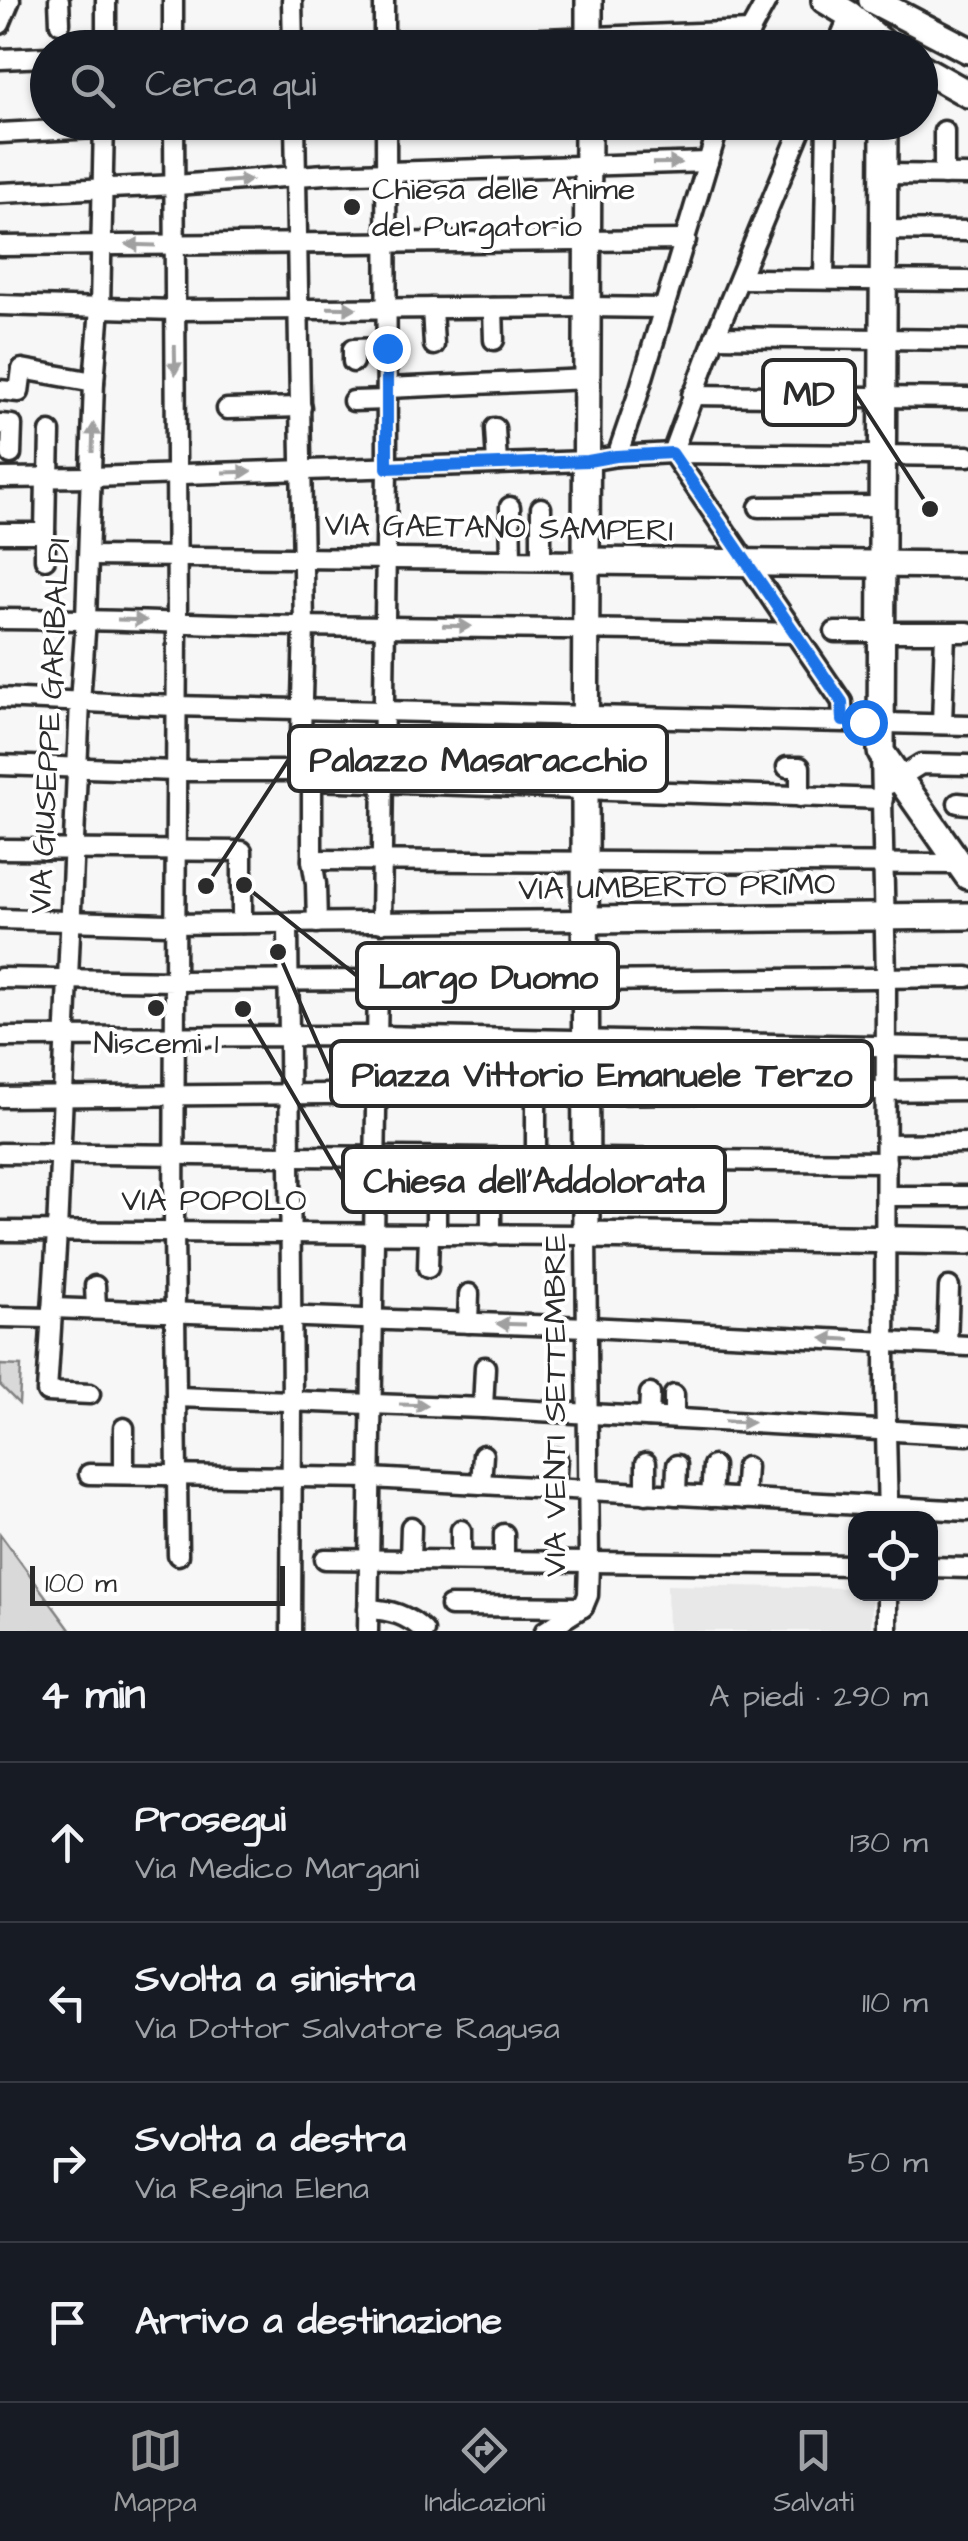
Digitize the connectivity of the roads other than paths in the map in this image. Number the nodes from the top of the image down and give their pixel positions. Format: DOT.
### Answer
graph roads {
  1 [pos="10,0"];
  2 [pos="60,0"];
  3 [pos="106,0"];
  4 [pos="172,0"];
  5 [pos="292,0"];
  6 [pos="384,0"];
  7 [pos="589,0"];
  8 [pos="768,0"];
  9 [pos="825,0"];
  10 [pos="863,5"];
  11 [pos="0,24"];
  12 [pos="60,24"];
  13 [pos="106,30"];
  14 [pos="173,30"];
  15 [pos="293,30"];
  16 [pos="384,30"];
  17 [pos="589,30"];
  18 [pos="753,30"];
  19 [pos="847,30"];
  20 [pos="879,30"];
  21 [pos="921,30"];
  22 [pos="938,37"];
  23 [pos="968,50"];
  24 [pos="30,58"];
  25 [pos="0,59"];
  26 [pos="938,77"];
  27 [pos="968,94"];
  28 [pos="30,130"];
  29 [pos="0,132"];
  30 [pos="944,132"];
  31 [pos="104,140"];
  32 [pos="175,140"];
  33 [pos="295,140"];
  34 [pos="386,140"];
  35 [pos="588,140"];
  36 [pos="715,140"];
  37 [pos="797,140"];
  38 [pos="827,140"];
  39 [pos="884,140"];
  40 [pos="708,162"];
  41 [pos="588,164"];
  42 [pos="386,173"];
  43 [pos="884,174"];
  44 [pos="944,175"];
  45 [pos="968,176"];
  46 [pos="296,178"];
  47 [pos="176,186"];
  48 [pos="104,188"];
  49 [pos="0,193"];
  50 [pos="884,230"];
  51 [pos="968,230"];
  52 [pos="588,240"];
  53 [pos="686,240"];
  54 [pos="387,241"];
  55 [pos="102,244"];
  56 [pos="296,244"];
  57 [pos="0,246"];
  58 [pos="176,246"];
  59 [pos="740,279"];
  60 [pos="824,280"];
  61 [pos="883,280"];
  62 [pos="968,281"];
  63 [pos="0,305"];
  64 [pos="588,306"];
  65 [pos="100,308"];
  66 [pos="298,308"];
  67 [pos="432,308"];
  68 [pos="493,308"];
  69 [pos="664,308"];
  70 [pos="387,309"];
  71 [pos="175,310"];
  72 [pos="715,338"];
  73 [pos="883,338"];
  74 [pos="494,340"];
  75 [pos="968,340"];
  76 [pos="434,344"];
  77 [pos="387,348"];
  78 [pos="353,362"];
  79 [pos="588,379"];
  80 [pos="94,382"];
  81 [pos="0,390"];
  82 [pos="387,394"];
  83 [pos="692,395"];
  84 [pos="882,397"];
  85 [pos="968,398"];
  86 [pos="353,401"];
  87 [pos="301,407"];
  88 [pos="228,409"];
  89 [pos="0,424"];
  90 [pos="495,428"];
  91 [pos="50,432"];
  92 [pos="672,453"];
  93 [pos="11,454"];
  94 [pos="616,456"];
  95 [pos="882,456"];
  96 [pos="968,456"];
  97 [pos="588,461"];
  98 [pos="497,464"];
  99 [pos="387,468"];
  100 [pos="302,470"];
  101 [pos="176,474"];
  102 [pos="0,478"];
  103 [pos="47,478"];
  104 [pos="91,478"];
  105 [pos="882,506"];
  106 [pos="510,507"];
  107 [pos="759,507"];
  108 [pos="541,508"];
  109 [pos="0,533"];
  110 [pos="45,533"];
  111 [pos="88,556"];
  112 [pos="176,557"];
  113 [pos="303,558"];
  114 [pos="386,558"];
  115 [pos="45,559"];
  116 [pos="510,560"];
  117 [pos="541,560"];
  118 [pos="587,560"];
  119 [pos="748,564"];
  120 [pos="882,565"];
  121 [pos="968,565"];
  122 [pos="86,618"];
  123 [pos="0,619"];
  124 [pos="178,622"];
  125 [pos="384,625"];
  126 [pos="304,626"];
  127 [pos="586,628"];
  128 [pos="835,632"];
  129 [pos="882,632"];
  130 [pos="945,632"];
  131 [pos="968,632"];
  132 [pos="796,633"];
  133 [pos="0,698"];
  134 [pos="80,702"];
  135 [pos="175,706"];
  136 [pos="302,708"];
  137 [pos="383,710"];
  138 [pos="585,714"];
  139 [pos="843,721"];
  140 [pos="872,722"];
  141 [pos="942,724"];
  142 [pos="968,724"];
  143 [pos="0,765"];
  144 [pos="968,766"];
  145 [pos="77,767"];
  146 [pos="786,767"];
  147 [pos="176,770"];
  148 [pos="306,776"];
  149 [pos="381,782"];
  150 [pos="888,789"];
  151 [pos="584,790"];
  152 [pos="800,797"];
  153 [pos="0,849"];
  154 [pos="74,850"];
  155 [pos="176,851"];
  156 [pos="312,860"];
  157 [pos="380,861"];
  158 [pos="585,863"];
  159 [pos="884,863"];
  160 [pos="963,870"];
  161 [pos="968,916"];
  162 [pos="317,917"];
  163 [pos="884,917"];
  164 [pos="0,919"];
  165 [pos="383,919"];
  166 [pos="70,920"];
  167 [pos="172,920"];
  168 [pos="585,920"];
  169 [pos="242,923"];
  170 [pos="288,923"];
  171 [pos="968,977"];
  172 [pos="0,978"];
  173 [pos="69,979"];
  174 [pos="886,979"];
  175 [pos="587,981"];
  176 [pos="381,982"];
  177 [pos="172,983"];
  178 [pos="288,984"];
  179 [pos="289,1036"];
  180 [pos="378,1036"];
  181 [pos="0,1038"];
  182 [pos="64,1038"];
  183 [pos="176,1038"];
  184 [pos="586,1041"];
  185 [pos="885,1048"];
  186 [pos="968,1048"];
  187 [pos="968,1090"];
  188 [pos="377,1092"];
  189 [pos="289,1093"];
  190 [pos="886,1093"];
  191 [pos="175,1094"];
  192 [pos="586,1094"];
  193 [pos="0,1097"];
  194 [pos="63,1097"];
  195 [pos="968,1143"];
  196 [pos="0,1153"];
  197 [pos="886,1153"];
  198 [pos="60,1154"];
  199 [pos="175,1155"];
  200 [pos="290,1156"];
  201 [pos="376,1157"];
  202 [pos="536,1158"];
  203 [pos="586,1159"];
  204 [pos="887,1196"];
  205 [pos="968,1196"];
  206 [pos="436,1205"];
  207 [pos="491,1207"];
  208 [pos="0,1231"];
  209 [pos="57,1232"];
  210 [pos="174,1232"];
  211 [pos="291,1233"];
  212 [pos="376,1234"];
  213 [pos="432,1234"];
  214 [pos="492,1234"];
  215 [pos="586,1235"];
  216 [pos="887,1240"];
  217 [pos="968,1241"];
  218 [pos="428,1268"];
  219 [pos="95,1286"];
  220 [pos="949,1287"];
  221 [pos="469,1294"];
  222 [pos="96,1309"];
  223 [pos="176,1312"];
  224 [pos="51,1313"];
  225 [pos="0,1316"];
  226 [pos="292,1316"];
  227 [pos="374,1319"];
  228 [pos="468,1323"];
  229 [pos="588,1327"];
  230 [pos="886,1342"];
  231 [pos="947,1345"];
  232 [pos="968,1346"];
  233 [pos="485,1367"];
  234 [pos="866,1386"];
  235 [pos="885,1388"];
  236 [pos="90,1394"];
  237 [pos="650,1394"];
  238 [pos="674,1395"];
  239 [pos="177,1397"];
  240 [pos="292,1400"];
  241 [pos="372,1404"];
  242 [pos="482,1408"];
  243 [pos="588,1414"];
  244 [pos="649,1417"];
  245 [pos="674,1418"];
  246 [pos="124,1428"];
  247 [pos="886,1430"];
  248 [pos="968,1435"];
  249 [pos="483,1455"];
  250 [pos="557,1458"];
  251 [pos="646,1463"];
  252 [pos="677,1465"];
  253 [pos="713,1466"];
  254 [pos="746,1467"];
  255 [pos="89,1474"];
  256 [pos="124,1474"];
  257 [pos="177,1475"];
  258 [pos="291,1476"];
  259 [pos="371,1478"];
  260 [pos="481,1484"];
  261 [pos="555,1489"];
  262 [pos="589,1491"];
  263 [pos="646,1494"];
  264 [pos="676,1496"];
  265 [pos="711,1497"];
  266 [pos="744,1499"];
  267 [pos="867,1511"];
  268 [pos="888,1511"];
  269 [pos="968,1511"];
  270 [pos="938,1512"];
  271 [pos="411,1527"];
  272 [pos="461,1530"];
  273 [pos="504,1534"];
  274 [pos="178,1556"];
  275 [pos="369,1558"];
  276 [pos="325,1559"];
  277 [pos="410,1559"];
  278 [pos="461,1560"];
  279 [pos="504,1561"];
  280 [pos="589,1562"];
  281 [pos="848,1565"];
  282 [pos="938,1567"];
  283 [pos="968,1568"];
  284 [pos="887,1601"];
  285 [pos="450,1606"];
  286 [pos="583,1606"];
  287 [pos="368,1609"];
  288 [pos="291,1631"];
  289 [pos="368,1631"];
  290 [pos="424,1631"];
  291 [pos="546,1631"];
  292 [pos="887,1631"];
  1 -- 11 [label="street"];
  2 -- 12 [label="street"];
  3 -- 13 [label="street"];
  4 -- 14 [label="street"];
  5 -- 15 [label="street"];
  6 -- 16 [label="street"];
  7 -- 17 [label="street"];
  8 -- 18 [label="street"];
  9 -- 10 [label="street"];
  10 -- 19 [label="street"];
  10 -- 20 [label="street"];
  10 -- 21 [label="street"];
  22 -- 23 [label="street"];
  24 -- 25 [label="street"];
  26 -- 27 [label="street"];
  28 -- 29 [label="street"];
  30 -- 44 [label="street"];
  31 -- 48 [label="street, VIA GIUSEPPE GARIBALDI"];
  32 -- 47 [label="street"];
  33 -- 46 [label="street"];
  34 -- 42 [label="street"];
  35 -- 41 [label="street, VIA VENTI SETTEMBRE"];
  36 -- 40 [label="street"];
  37 -- 59 [label="street"];
  38 -- 60 [label="street"];
  39 -- 43 [label="street"];
  41 -- 40 [label="street, one-way"];
  40 -- 53 [label="street"];
  41 -- 42 [label="street"];
  41 -- 52 [label="street, VIA VENTI SETTEMBRE"];
  42 -- 46 [label="street"];
  42 -- 54 [label="street"];
  43 -- 44 [label="street"];
  43 -- 50 [label="street"];
  44 -- 45 [label="street"];
  47 -- 46 [label="street, one-way"];
  46 -- 56 [label="street"];
  47 -- 48 [label="street"];
  47 -- 58 [label="street"];
  48 -- 49 [label="street"];
  48 -- 55 [label="street, VIA GIUSEPPE GARIBALDI"];
  50 -- 51 [label="street"];
  50 -- 61 [label="street"];
  52 -- 53 [label="street"];
  52 -- 54 [label="street"];
  52 -- 64 [label="street, VIA VENTI SETTEMBRE"];
  53 -- 69 [label="street"];
  54 -- 56 [label="street"];
  54 -- 70 [label="street"];
  55 -- 57 [label="street"];
  58 -- 55 [label="street, one-way"];
  55 -- 65 [label="street, VIA GIUSEPPE GARIBALDI"];
  56 -- 58 [label="street"];
  56 -- 66 [label="street"];
  58 -- 71 [label="street"];
  59 -- 60 [label="street"];
  59 -- 72 [label="street"];
  60 -- 61 [label="street"];
  61 -- 62 [label="street"];
  61 -- 73 [label="street"];
  63 -- 65 [label="street"];
  64 -- 68 [label="street"];
  64 -- 69 [label="street"];
  64 -- 79 [label="street, VIA VENTI SETTEMBRE"];
  65 -- 71 [label="street"];
  65 -- 80 [label="street, VIA GIUSEPPE GARIBALDI"];
  66 -- 70 [label="street, one-way"];
  66 -- 71 [label="street"];
  66 -- 87 [label="street"];
  67 -- 68 [label="street"];
  67 -- 70 [label="street"];
  67 -- 76 [label="street"];
  68 -- 74 [label="street"];
  69 -- 94 [label="street"];
  70 -- 77 [label="street"];
  71 -- 101 [label="street, one-way"];
  72 -- 73 [label="street"];
  72 -- 83 [label="street"];
  73 -- 75 [label="street"];
  73 -- 84 [label="street"];
  77 -- 78 [label="street"];
  77 -- 82 [label="street"];
  79 -- 82 [label="street"];
  79 -- 97 [label="street, VIA VENTI SETTEMBRE"];
  80 -- 81 [label="street"];
  104 -- 80 [label="street, VIA GIUSEPPE GARIBALDI, one-way"];
  82 -- 86 [label="street"];
  82 -- 99 [label="street"];
  83 -- 84 [label="street"];
  83 -- 92 [label="street"];
  84 -- 85 [label="street"];
  84 -- 95 [label="street"];
  87 -- 88 [label="street"];
  87 -- 100 [label="street"];
  89 -- 93 [label="street"];
  90 -- 98 [label="street"];
  91 -- 103 [label="street"];
  92 -- 94 [label="street"];
  92 -- 95 [label="street"];
  92 -- 119 [label="street"];
  94 -- 97 [label="street"];
  95 -- 96 [label="street"];
  95 -- 105 [label="street"];
  97 -- 98 [label="street"];
  97 -- 118 [label="street, VIA VENTI SETTEMBRE"];
  98 -- 99 [label="street"];
  99 -- 100 [label="street"];
  99 -- 114 [label="street"];
  101 -- 100 [label="street, one-way"];
  100 -- 113 [label="street"];
  101 -- 104 [label="street"];
  101 -- 112 [label="street"];
  102 -- 103 [label="street"];
  103 -- 104 [label="street"];
  103 -- 110 [label="street"];
  104 -- 111 [label="street, VIA GIUSEPPE GARIBALDI"];
  105 -- 107 [label="street"];
  105 -- 120 [label="street"];
  106 -- 116 [label="street"];
  108 -- 117 [label="street"];
  109 -- 110 [label="street"];
  110 -- 115 [label="street"];
  111 -- 112 [label="street, VIA GAETANO SAMPERI"];
  111 -- 122 [label="street, VIA GIUSEPPE GARIBALDI"];
  112 -- 113 [label="street, VIA GAETANO SAMPERI"];
  112 -- 124 [label="street"];
  113 -- 114 [label="street, VIA GAETANO SAMPERI"];
  113 -- 126 [label="street"];
  114 -- 116 [label="street, VIA GAETANO SAMPERI"];
  114 -- 125 [label="street"];
  116 -- 117 [label="street, VIA GAETANO SAMPERI"];
  117 -- 118 [label="street, VIA GAETANO SAMPERI"];
  118 -- 119 [label="street, VIA GAETANO SAMPERI"];
  118 -- 127 [label="street, VIA VENTI SETTEMBRE"];
  119 -- 120 [label="street, VIA GAETANO SAMPERI"];
  119 -- 132 [label="street"];
  120 -- 121 [label="street, VIA GAETANO SAMPERI"];
  120 -- 129 [label="street"];
  122 -- 123 [label="street"];
  122 -- 124 [label="street, one-way"];
  122 -- 134 [label="street, VIA GIUSEPPE GARIBALDI"];
  124 -- 126 [label="street"];
  124 -- 135 [label="street"];
  125 -- 126 [label="street"];
  125 -- 127 [label="street, one-way"];
  125 -- 137 [label="street"];
  126 -- 136 [label="street"];
  127 -- 132 [label="street"];
  127 -- 138 [label="street, VIA VENTI SETTEMBRE"];
  128 -- 129 [label="street"];
  129 -- 130 [label="street"];
  129 -- 140 [label="street"];
  130 -- 131 [label="street"];
  130 -- 141 [label="street"];
  132 -- 139 [label="street"];
  133 -- 134 [label="street"];
  134 -- 135 [label="street"];
  134 -- 145 [label="street, VIA GIUSEPPE GARIBALDI"];
  135 -- 136 [label="street"];
  135 -- 147 [label="street"];
  136 -- 137 [label="street"];
  136 -- 148 [label="street"];
  137 -- 138 [label="street"];
  137 -- 149 [label="street"];
  138 -- 139 [label="street"];
  138 -- 151 [label="street, VIA VENTI SETTEMBRE"];
  139 -- 140 [label="street"];
  140 -- 141 [label="street"];
  140 -- 150 [label="street"];
  141 -- 142 [label="street"];
  143 -- 145 [label="street"];
  144 -- 150 [label="street"];
  145 -- 147 [label="street"];
  145 -- 154 [label="street, VIA GIUSEPPE GARIBALDI"];
  146 -- 152 [label="street"];
  147 -- 148 [label="street"];
  147 -- 155 [label="street"];
  148 -- 149 [label="street"];
  148 -- 156 [label="street"];
  149 -- 151 [label="street"];
  149 -- 157 [label="street"];
  150 -- 152 [label="street"];
  150 -- 159 [label="street"];
  150 -- 160 [label="street"];
  151 -- 152 [label="street"];
  151 -- 158 [label="street, VIA VENTI SETTEMBRE"];
  153 -- 154 [label="street"];
  154 -- 155 [label="street"];
  154 -- 166 [label="street, VIA GIUSEPPE GARIBALDI"];
  155 -- 167 [label="street"];
  155 -- 169 [label="street"];
  156 -- 157 [label="street"];
  156 -- 162 [label="street"];
  157 -- 158 [label="street"];
  157 -- 165 [label="street"];
  158 -- 159 [label="street"];
  158 -- 168 [label="street, VIA VENTI SETTEMBRE"];
  159 -- 160 [label="street"];
  159 -- 163 [label="street"];
  161 -- 163 [label="street, VIA UMBERTO PRIMO"];
  162 -- 165 [label="street, VIA UMBERTO PRIMO"];
  162 -- 170 [label="street, VIA UMBERTO PRIMO"];
  163 -- 168 [label="street, VIA UMBERTO PRIMO"];
  163 -- 174 [label="street"];
  164 -- 166 [label="street, VIA UMBERTO PRIMO"];
  165 -- 168 [label="street, VIA UMBERTO PRIMO"];
  166 -- 167 [label="street, VIA UMBERTO PRIMO"];
  166 -- 173 [label="street, VIA GIUSEPPE GARIBALDI"];
  167 -- 169 [label="street, VIA UMBERTO PRIMO"];
  167 -- 177 [label="street"];
  168 -- 175 [label="street, VIA VENTI SETTEMBRE"];
  169 -- 170 [label="street, VIA UMBERTO PRIMO"];
  170 -- 178 [label="street"];
  171 -- 174 [label="street"];
  172 -- 173 [label="street"];
  173 -- 177 [label="street"];
  173 -- 182 [label="street, VIA GIUSEPPE GARIBALDI"];
  174 -- 175 [label="street"];
  174 -- 185 [label="street"];
  175 -- 176 [label="street"];
  175 -- 184 [label="street, VIA VENTI SETTEMBRE"];
  176 -- 178 [label="street"];
  176 -- 180 [label="street"];
  177 -- 178 [label="street"];
  177 -- 183 [label="street"];
  178 -- 179 [label="street"];
  179 -- 180 [label="street"];
  179 -- 183 [label="street"];
  179 -- 189 [label="street"];
  180 -- 184 [label="street"];
  180 -- 188 [label="street"];
  181 -- 182 [label="street"];
  182 -- 183 [label="street"];
  182 -- 194 [label="street, VIA GIUSEPPE GARIBALDI"];
  183 -- 191 [label="street"];
  184 -- 185 [label="street"];
  184 -- 192 [label="street, VIA VENTI SETTEMBRE"];
  185 -- 186 [label="street"];
  185 -- 190 [label="street"];
  187 -- 190 [label="street"];
  188 -- 189 [label="street"];
  188 -- 201 [label="street"];
  188 -- 202 [label="street"];
  189 -- 191 [label="street"];
  189 -- 200 [label="street"];
  190 -- 192 [label="street"];
  190 -- 197 [label="street"];
  191 -- 194 [label="street"];
  191 -- 199 [label="street"];
  192 -- 203 [label="street, VIA VENTI SETTEMBRE"];
  193 -- 194 [label="street"];
  194 -- 198 [label="street, VIA GIUSEPPE GARIBALDI"];
  195 -- 197 [label="street"];
  196 -- 198 [label="street"];
  197 -- 203 [label="street"];
  197 -- 204 [label="street"];
  198 -- 199 [label="street"];
  198 -- 209 [label="street, VIA GIUSEPPE GARIBALDI"];
  199 -- 200 [label="street"];
  199 -- 210 [label="street"];
  200 -- 201 [label="street"];
  200 -- 211 [label="street"];
  201 -- 202 [label="street"];
  201 -- 212 [label="street"];
  202 -- 203 [label="street"];
  203 -- 215 [label="street, VIA VENTI SETTEMBRE"];
  204 -- 205 [label="street"];
  204 -- 216 [label="street"];
  206 -- 213 [label="street"];
  207 -- 214 [label="street"];
  208 -- 209 [label="street, VIA POPOLO"];
  209 -- 210 [label="street, VIA POPOLO"];
  209 -- 224 [label="street, VIA GIUSEPPE GARIBALDI"];
  210 -- 211 [label="street, VIA POPOLO"];
  210 -- 223 [label="street"];
  211 -- 212 [label="street, VIA POPOLO"];
  211 -- 226 [label="street"];
  212 -- 213 [label="street, VIA POPOLO"];
  212 -- 227 [label="street"];
  213 -- 214 [label="street, VIA POPOLO"];
  213 -- 218 [label="street"];
  214 -- 215 [label="street, VIA POPOLO"];
  215 -- 216 [label="street, VIA POPOLO"];
  215 -- 229 [label="street, VIA VENTI SETTEMBRE"];
  216 -- 217 [label="street, VIA POPOLO"];
  216 -- 230 [label="street"];
  219 -- 222 [label="street"];
  220 -- 231 [label="street"];
  221 -- 228 [label="street"];
  222 -- 223 [label="street"];
  222 -- 224 [label="street"];
  223 -- 226 [label="street"];
  223 -- 239 [label="street"];
  224 -- 225 [label="street"];
  224 -- 236 [label="street, VIA GIUSEPPE GARIBALDI"];
  226 -- 227 [label="street"];
  226 -- 240 [label="street"];
  227 -- 228 [label="street"];
  227 -- 241 [label="street"];
  229 -- 228 [label="street, one-way"];
  230 -- 229 [label="street, one-way"];
  229 -- 243 [label="street, VIA VENTI SETTEMBRE"];
  230 -- 231 [label="street"];
  230 -- 235 [label="street"];
  231 -- 232 [label="street"];
  233 -- 242 [label="street"];
  234 -- 235 [label="street"];
  235 -- 247 [label="street"];
  237 -- 244 [label="street"];
  238 -- 245 [label="street"];
  239 -- 240 [label="street"];
  239 -- 257 [label="street"];
  240 -- 241 [label="street"];
  240 -- 258 [label="street"];
  241 -- 242 [label="street, one-way"];
  241 -- 259 [label="street"];
  242 -- 243 [label="street"];
  243 -- 244 [label="street"];
  243 -- 262 [label="street, VIA VENTI SETTEMBRE"];
  244 -- 245 [label="street"];
  245 -- 247 [label="street, one-way"];
  246 -- 256 [label="street"];
  247 -- 248 [label="street"];
  247 -- 268 [label="street"];
  249 -- 260 [label="street"];
  250 -- 261 [label="street"];
  251 -- 263 [label="street"];
  252 -- 264 [label="street"];
  253 -- 265 [label="street"];
  254 -- 266 [label="street"];
  255 -- 256 [label="street"];
  256 -- 257 [label="street"];
  257 -- 258 [label="street"];
  257 -- 274 [label="street"];
  258 -- 259 [label="street"];
  258 -- 288 [label="street"];
  259 -- 260 [label="street"];
  259 -- 275 [label="street"];
  260 -- 261 [label="street"];
  261 -- 262 [label="street"];
  262 -- 263 [label="street"];
  262 -- 280 [label="street, VIA VENTI SETTEMBRE"];
  263 -- 264 [label="street"];
  264 -- 265 [label="street"];
  265 -- 266 [label="street"];
  266 -- 267 [label="street"];
  269 -- 270 [label="street"];
  271 -- 277 [label="street"];
  272 -- 278 [label="street"];
  273 -- 279 [label="street"];
  275 -- 276 [label="street"];
  275 -- 277 [label="street"];
  275 -- 287 [label="street"];
  277 -- 278 [label="street"];
  278 -- 279 [label="street"];
  279 -- 280 [label="street"];
  280 -- 281 [label="street"];
  280 -- 286 [label="street, VIA VENTI SETTEMBRE"];
  282 -- 283 [label="street"];
  284 -- 292 [label="street"];
  285 -- 286 [label="street"];
  286 -- 291 [label="street"];
  287 -- 289 [label="street"];
  287 -- 290 [label="street"];
}
